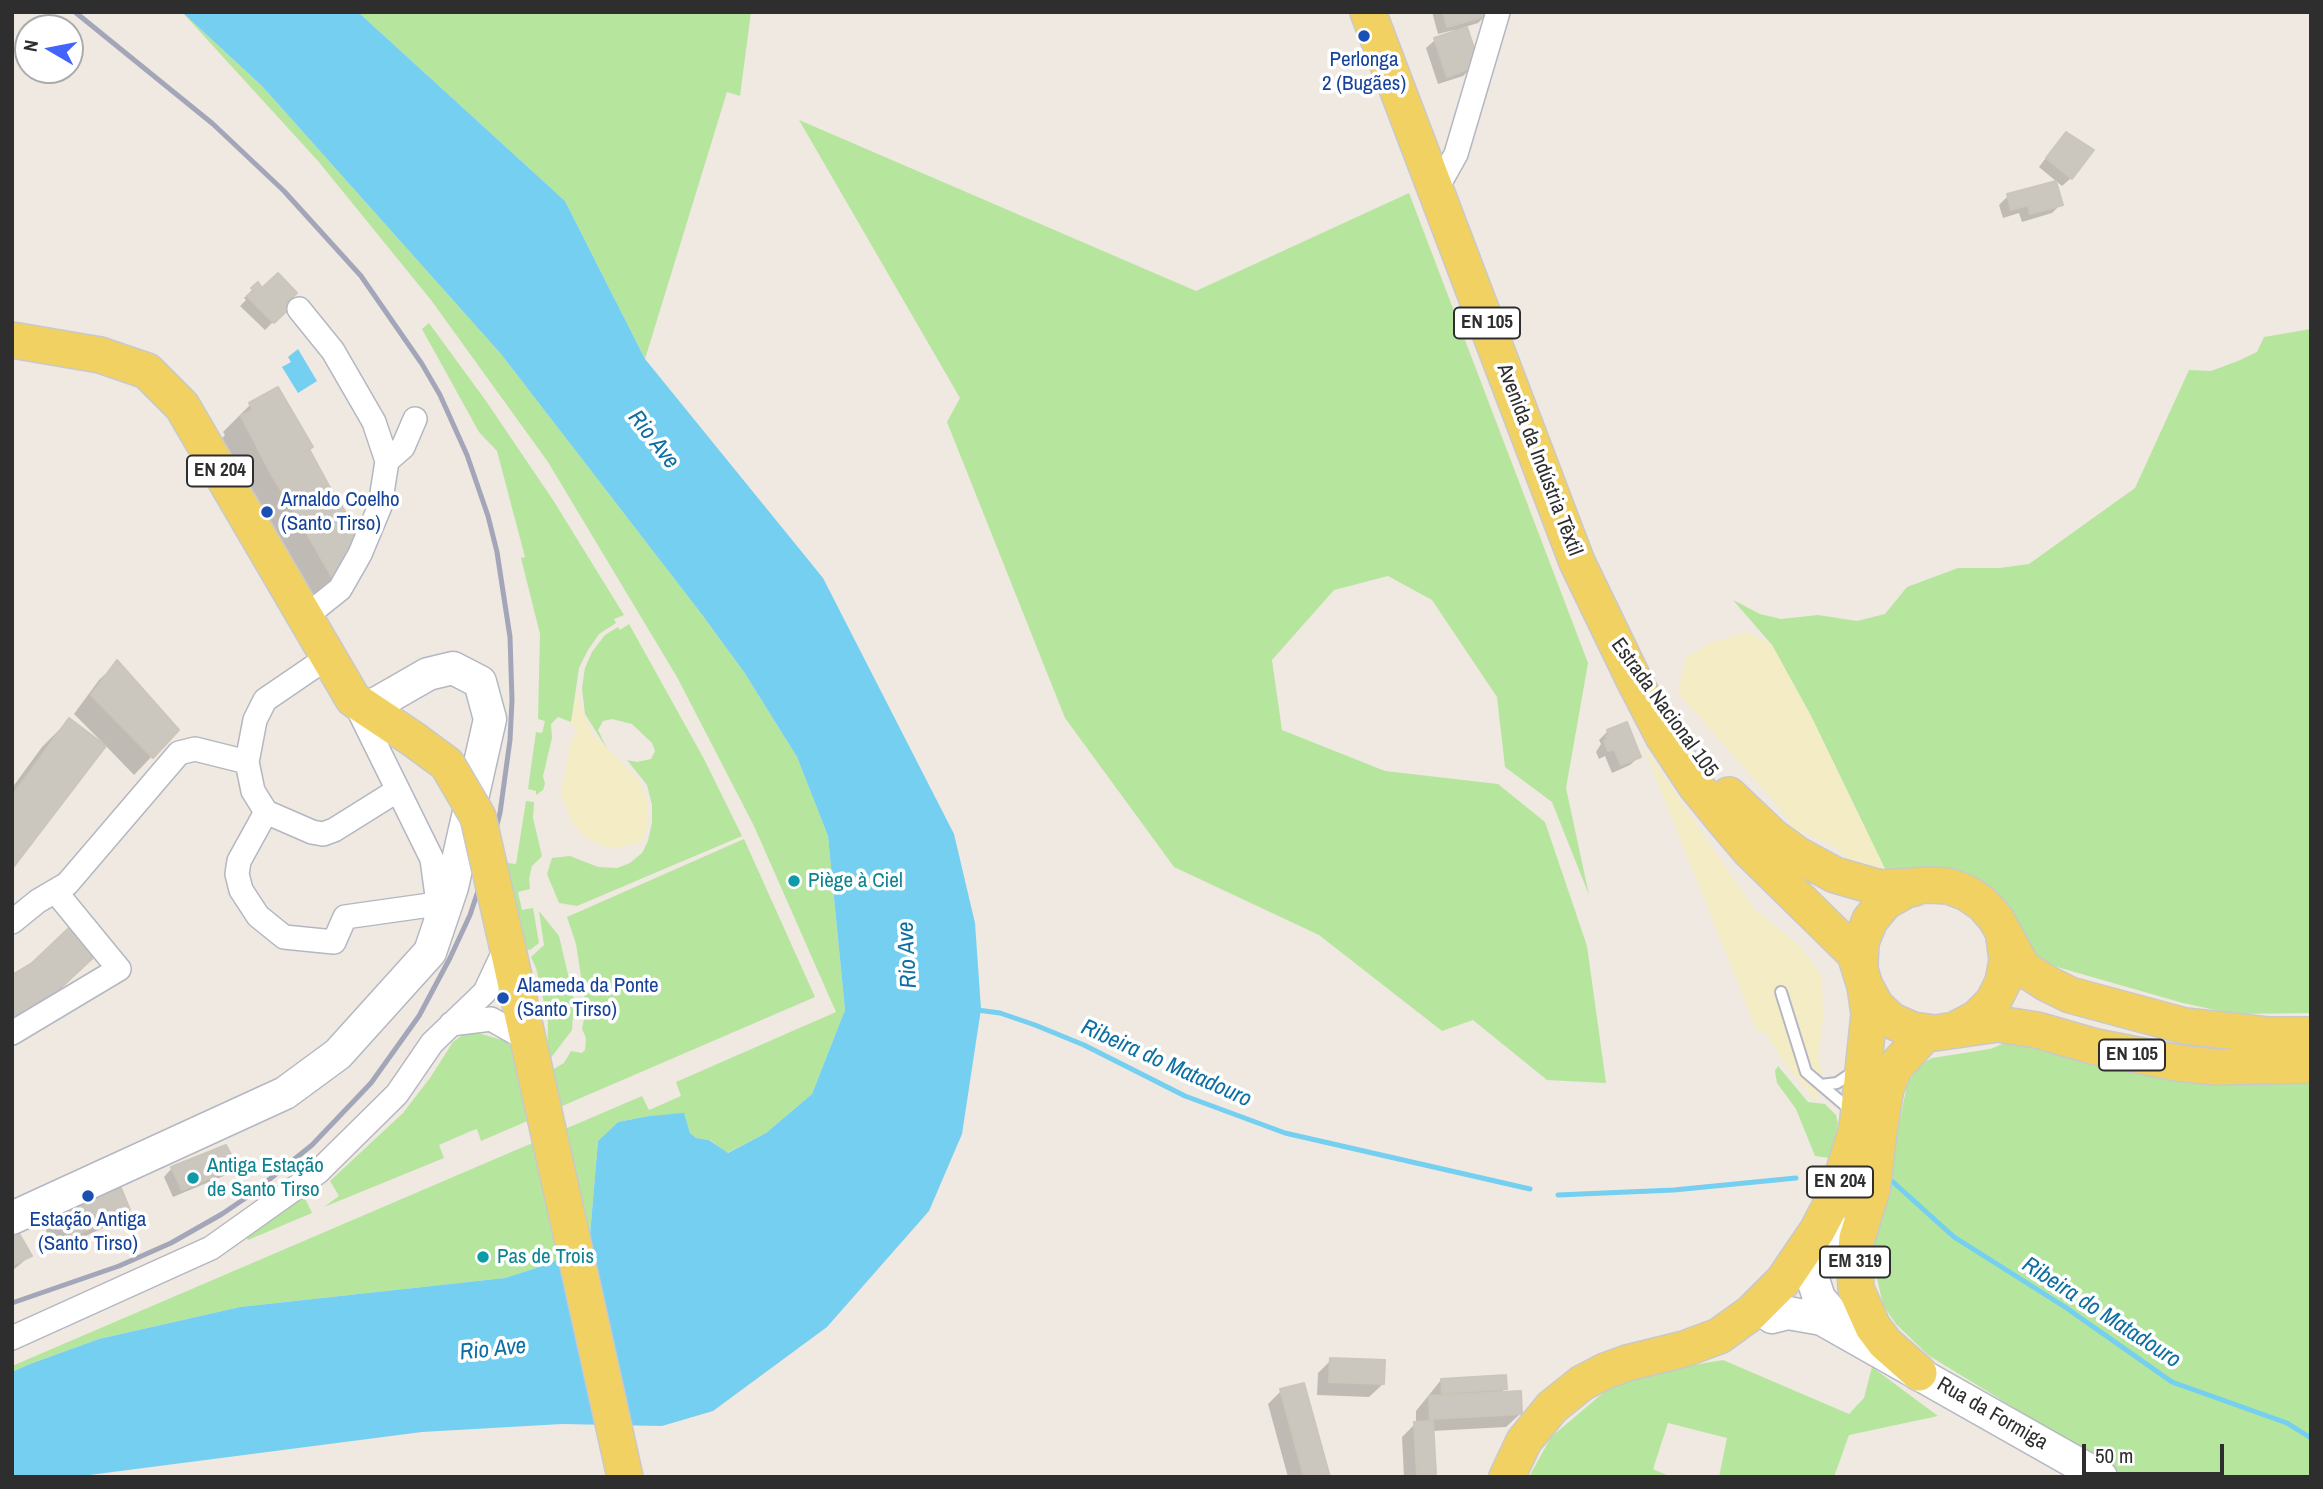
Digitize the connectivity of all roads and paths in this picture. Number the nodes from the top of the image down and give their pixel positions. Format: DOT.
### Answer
graph roads {
  1 [pos="1368,12"];
  2 [pos="1498,12"];
  3 [pos="1436,190"];
  4 [pos="299,309"];
  5 [pos="12,340"];
  6 [pos="415,419"];
  7 [pos="387,461"];
  8 [pos="305,617"];
  9 [pos="1610,632"];
  10 [pos="328,657"];
  11 [pos="414,683"];
  12 [pos="360,704"];
  13 [pos="413,739"];
  14 [pos="247,762"];
  15 [pos="386,766"];
  16 [pos="398,790"];
  17 [pos="266,811"];
  18 [pos="444,865"];
  19 [pos="1928,885"];
  20 [pos="55,891"];
  21 [pos="437,904"];
  22 [pos="12,922"];
  23 [pos="436,935"];
  24 [pos="2004,937"];
  25 [pos="507,945"];
  26 [pos="1862,976"];
  27 [pos="1781,992"];
  28 [pos="451,1024"];
  29 [pos="1942,1030"];
  30 [pos="12,1033"];
  31 [pos="2311,1035"];
  32 [pos="1865,1047"];
  33 [pos="530,1051"];
  34 [pos="2311,1065"];
  35 [pos="1821,1085"];
  36 [pos="1868,1129"];
  37 [pos="12,1218"];
  38 [pos="1812,1276"];
  39 [pos="1772,1317"];
  40 [pos="1850,1334"];
  41 [pos="1719,1336"];
  42 [pos="12,1338"];
  43 [pos="1919,1373"];
  44 [pos="625,1477"];
  45 [pos="1507,1477"];
  46 [pos="2101,1477"];
  1 -- 3 [label="main road, Avenida da Indústria Têxtil / EN 105"];
  2 -- 3 [label="street"];
  3 -- 9 [label="main road, Avenida da Indústria Têxtil / EN 105"];
  4 -- 7 [label="street"];
  5 -- 8 [label="main road, EN 204"];
  6 -- 7 [label="street"];
  7 -- 8 [label="street"];
  8 -- 10 [label="main road, EN 204"];
  9 -- 19 [label="main road, Estrada Nacional 105 / EN 105"];
  9 -- 26 [label="main road, Estrada Nacional 105 / EN 105"];
  10 -- 12 [label="main road, EN 204"];
  10 -- 14 [label="street"];
  11 -- 12 [label="street"];
  11 -- 13 [label="street"];
  11 -- 18 [label="street"];
  12 -- 13 [label="main road, EN 204"];
  12 -- 15 [label="street"];
  13 -- 15 [label="street"];
  13 -- 25 [label="main road, EN 204, bridge"];
  14 -- 17 [label="street"];
  14 -- 20 [label="street"];
  15 -- 16 [label="street"];
  16 -- 17 [label="street"];
  16 -- 18 [label="street"];
  17 -- 21 [label="street"];
  18 -- 21 [label="street"];
  18 -- 23 [label="street"];
  19 -- 24 [label="main road, Estrada Nacional 105 / EN 105"];
  19 -- 26 [label="main road, Estrada Nacional 105 / EN 105"];
  20 -- 22 [label="street"];
  20 -- 30 [label="street"];
  21 -- 23 [label="street"];
  23 -- 37 [label="street"];
  24 -- 29 [label="main road"];
  24 -- 31 [label="main road, Estrada Nacional 105 / EN 105"];
  25 -- 28 [label="street"];
  25 -- 33 [label="main road, EN 204"];
  26 -- 29 [label="main road, Estrada Nacional 105 / EN 105"];
  26 -- 32 [label="main road, EN 204"];
  27 -- 35 [label="lane"];
  28 -- 33 [label="street"];
  28 -- 42 [label="street"];
  29 -- 34 [label="main road, Estrada Nacional 105 / EN 105"];
  29 -- 36 [label="main road, EN 204"];
  32 -- 35 [label="lane"];
  32 -- 36 [label="main road, EN 204"];
  33 -- 44 [label="main road, EN 204"];
  35 -- 36 [label="lane"];
  36 -- 38 [label="main road, EN 204"];
  36 -- 41 [label="main road, EN 204"];
  36 -- 43 [label="main road, EM 319"];
  38 -- 39 [label="main road, EN 204"];
  38 -- 40 [label="street"];
  39 -- 40 [label="street, EM 319"];
  39 -- 41 [label="main road, EN 204"];
  40 -- 43 [label="street, EM 319"];
  41 -- 45 [label="main road, EN 204"];
  43 -- 46 [label="street, Rua da Formiga / EM 319"];
}
